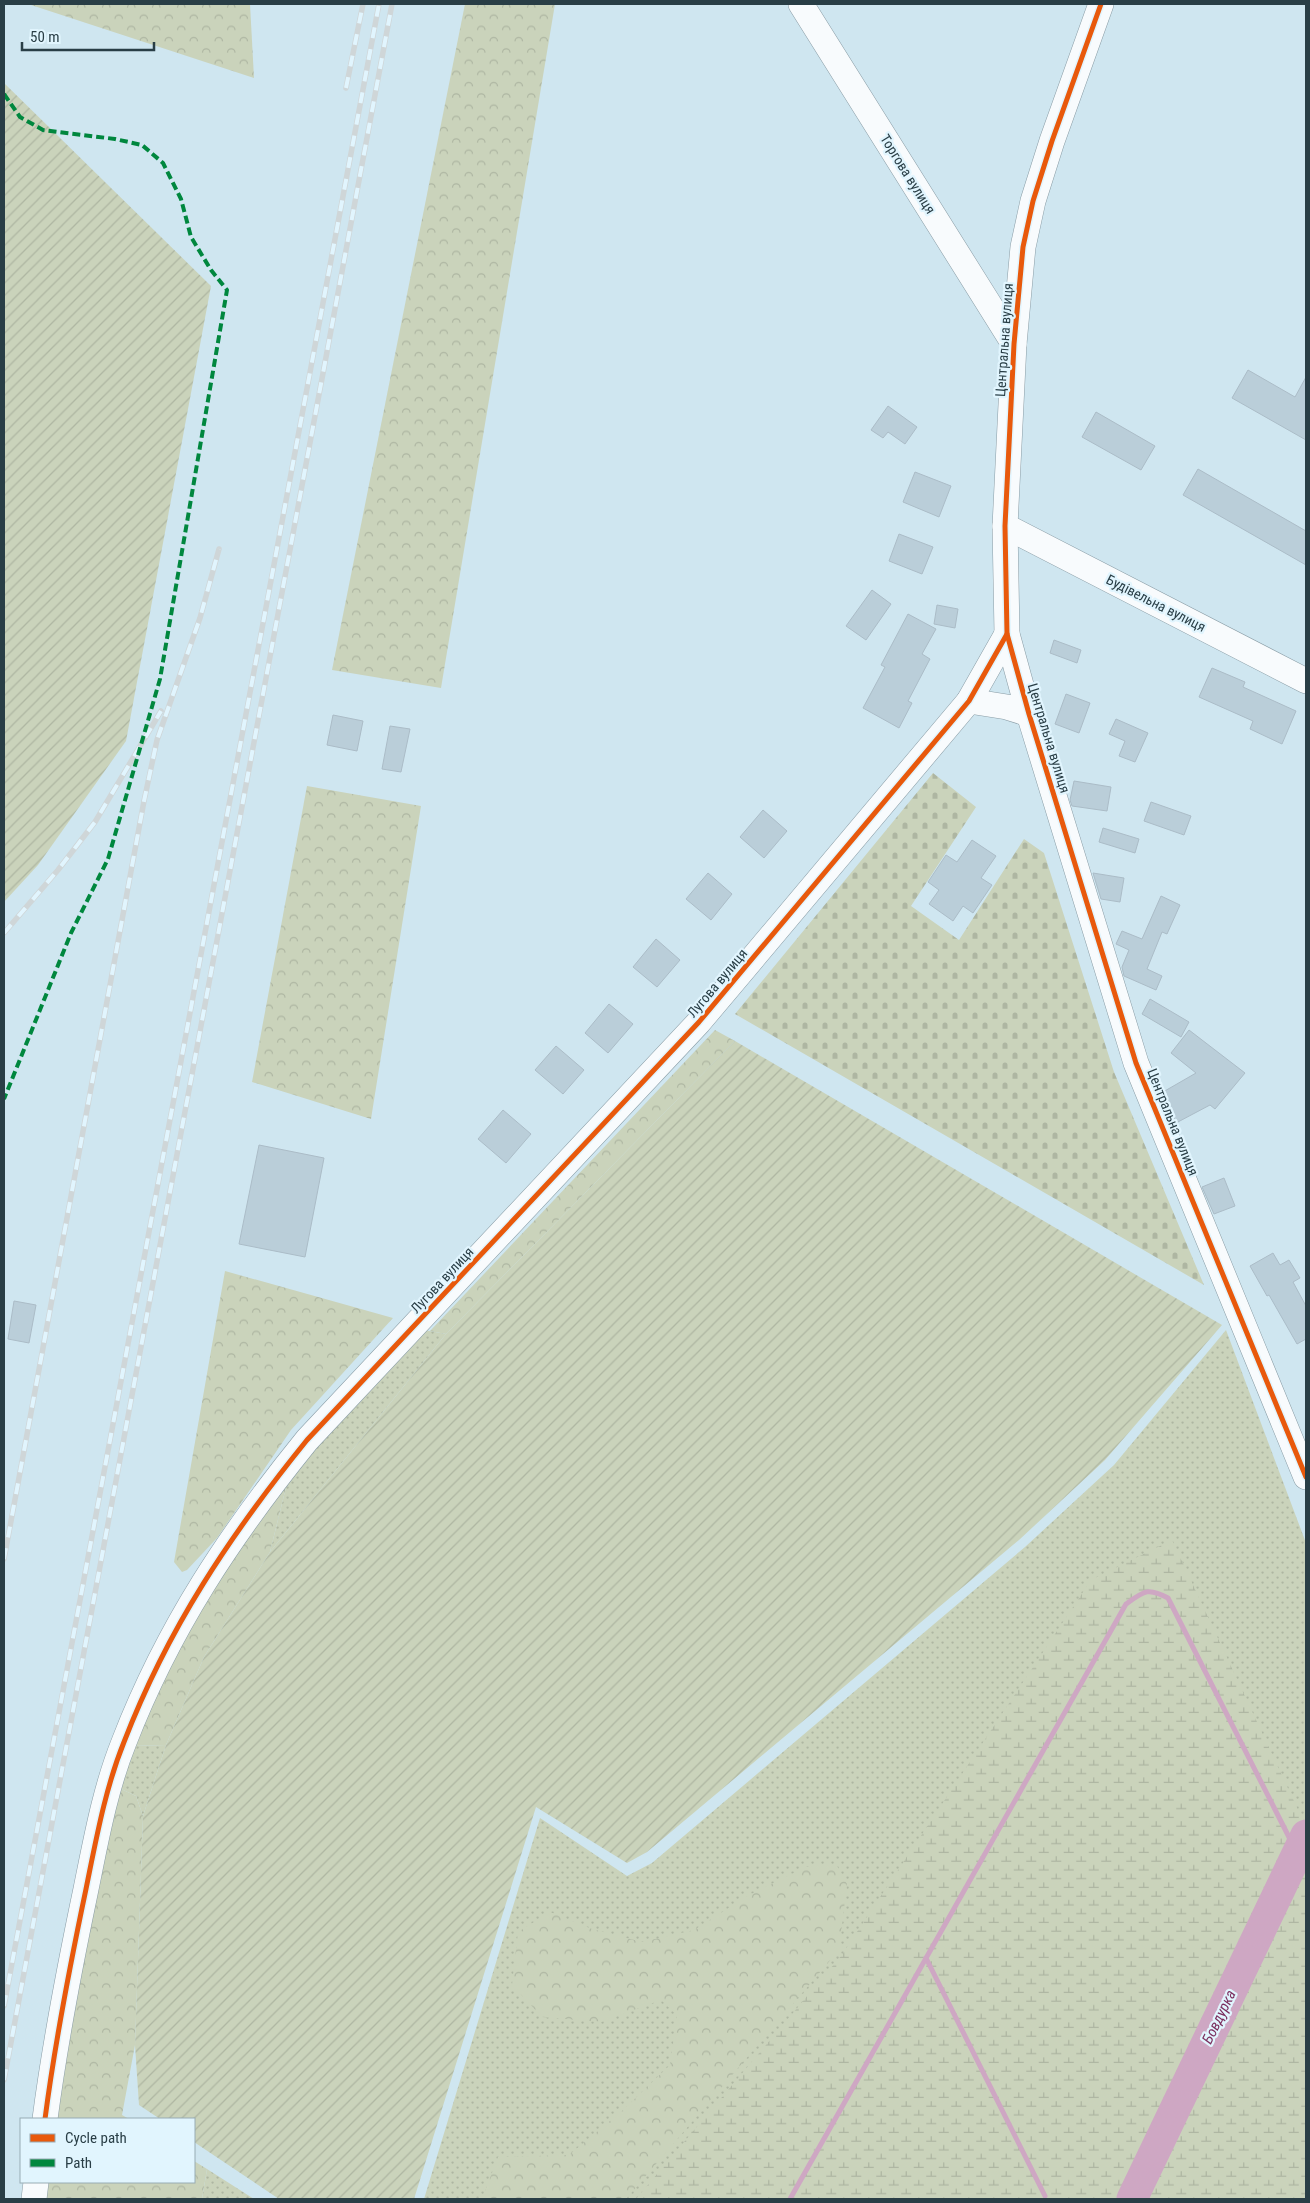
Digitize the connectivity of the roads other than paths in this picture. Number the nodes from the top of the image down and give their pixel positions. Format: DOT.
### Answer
graph roads {
  1 [pos="801,4"];
  2 [pos="1101,4"];
  3 [pos="1014,344"];
  4 [pos="1005,526"];
  5 [pos="1007,634"];
  6 [pos="1306,681"];
  7 [pos="969,701"];
  8 [pos="1029,714"];
  9 [pos="1301,1443"];
  10 [pos="1306,1477"];
  11 [pos="45,2118"];
  12 [pos="36,2183"];
  13 [pos="34,2199"];
  1 -- 3 [label="street, Торгова вулиця"];
  2 -- 3 [label="street, Центральна вулиця"];
  3 -- 4 [label="street, Центральна вулиця"];
  4 -- 5 [label="street, Центральна вулиця"];
  4 -- 6 [label="street, Будівельна вулиця"];
  5 -- 7 [label="street, Лугова вулиця"];
  5 -- 8 [label="street, Центральна вулиця"];
  7 -- 8 [label="street"];
  7 -- 11 [label="street, Лугова вулиця"];
  8 -- 9 [label="street, Центральна вулиця"];
  9 -- 10 [label="street, Центральна вулиця"];
  12 -- 13 [label="street"];
}
